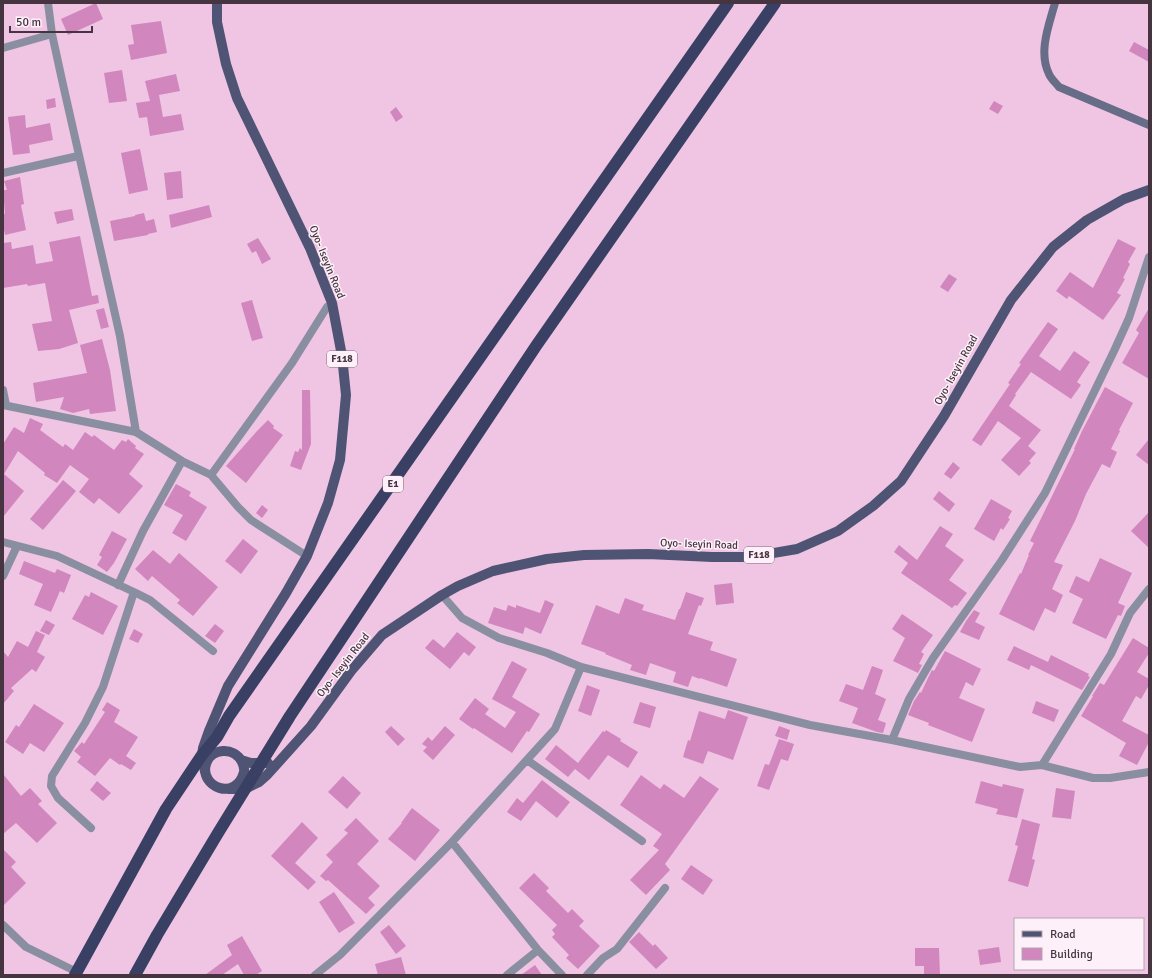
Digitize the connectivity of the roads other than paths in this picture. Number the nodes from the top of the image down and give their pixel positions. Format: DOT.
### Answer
graph roads {
  1 [pos="48,3"];
  2 [pos="217,3"];
  3 [pos="728,3"];
  4 [pos="775,3"];
  5 [pos="1055,3"];
  6 [pos="52,34"];
  7 [pos="3,48"];
  8 [pos="1149,125"];
  9 [pos="78,156"];
  10 [pos="3,173"];
  11 [pos="1149,190"];
  12 [pos="1149,257"];
  13 [pos="327,307"];
  14 [pos="3,390"];
  15 [pos="4,405"];
  16 [pos="136,432"];
  17 [pos="182,461"];
  18 [pos="211,475"];
  19 [pos="3,542"];
  20 [pos="17,546"];
  21 [pos="307,556"];
  22 [pos="3,576"];
  23 [pos="118,585"];
  24 [pos="1149,589"];
  25 [pos="134,592"];
  26 [pos="442,595"];
  27 [pos="214,651"];
  28 [pos="581,667"];
  29 [pos="218,709"];
  30 [pos="217,737"];
  31 [pos="892,740"];
  32 [pos="226,750"];
  33 [pos="208,754"];
  34 [pos="281,759"];
  35 [pos="241,760"];
  36 [pos="527,760"];
  37 [pos="262,763"];
  38 [pos="1042,765"];
  39 [pos="244,772"];
  40 [pos="1149,772"];
  41 [pos="228,789"];
  42 [pos="245,789"];
  43 [pos="92,828"];
  44 [pos="642,841"];
  45 [pos="452,842"];
  46 [pos="665,888"];
  47 [pos="3,925"];
  48 [pos="538,950"];
  49 [pos="76,973"];
  50 [pos="135,975"];
  51 [pos="315,975"];
  52 [pos="507,975"];
  53 [pos="562,975"];
  54 [pos="587,975"];
  1 -- 6 [label="street"];
  2 -- 21 [label="main road, Oyo- Iseyin Road / F118"];
  3 -- 30 [label="highway, E1"];
  4 -- 37 [label="highway"];
  5 -- 8 [label="street"];
  6 -- 7 [label="street"];
  6 -- 9 [label="street"];
  9 -- 10 [label="street"];
  9 -- 16 [label="street"];
  11 -- 26 [label="main road, Oyo- Iseyin Road / F118"];
  12 -- 31 [label="street"];
  13 -- 18 [label="street"];
  14 -- 15 [label="street"];
  15 -- 16 [label="street"];
  16 -- 17 [label="street"];
  17 -- 18 [label="street"];
  17 -- 23 [label="street"];
  18 -- 21 [label="street"];
  19 -- 20 [label="street"];
  20 -- 22 [label="street"];
  20 -- 23 [label="street"];
  21 -- 29 [label="main road, Oyo- Iseyin Road / F118"];
  23 -- 25 [label="street"];
  24 -- 38 [label="street"];
  25 -- 27 [label="street"];
  25 -- 43 [label="street"];
  26 -- 28 [label="street"];
  26 -- 34 [label="main road, Oyo- Iseyin Road / F118"];
  28 -- 31 [label="street"];
  28 -- 36 [label="street"];
  29 -- 30 [label="main road"];
  29 -- 33 [label="main road, Oyo- Iseyin Road"];
  30 -- 32 [label="main road"];
  30 -- 33 [label="highway, E1"];
  31 -- 38 [label="street"];
  32 -- 33 [label="main road"];
  32 -- 35 [label="main road"];
  33 -- 41 [label="main road"];
  33 -- 49 [label="highway, E1"];
  34 -- 37 [label="main road"];
  34 -- 42 [label="main road, Oyo- Iseyin Road"];
  35 -- 37 [label="main road"];
  35 -- 39 [label="main road"];
  36 -- 44 [label="street"];
  36 -- 45 [label="street"];
  37 -- 42 [label="highway"];
  38 -- 40 [label="street"];
  39 -- 41 [label="main road"];
  39 -- 42 [label="main road"];
  41 -- 42 [label="main road"];
  42 -- 50 [label="highway"];
  45 -- 48 [label="street"];
  45 -- 51 [label="street"];
  46 -- 54 [label="street"];
  47 -- 49 [label="street"];
  48 -- 52 [label="street"];
  48 -- 53 [label="street"];
}
